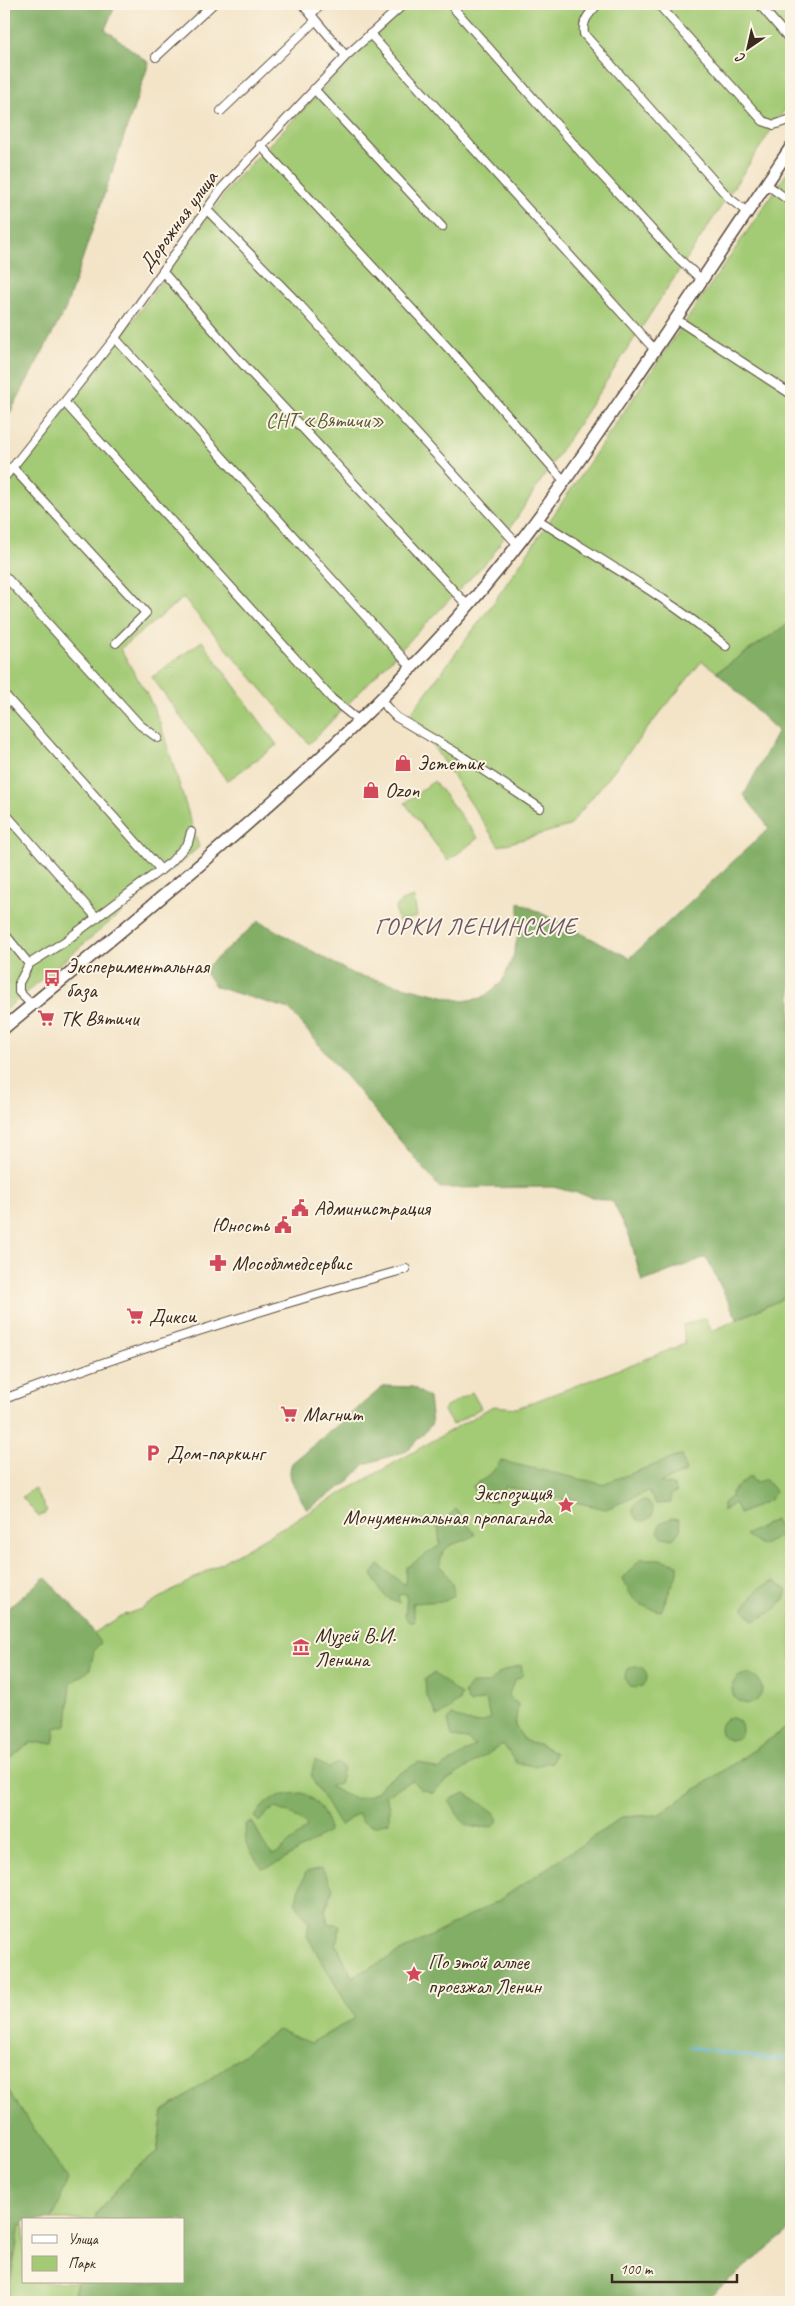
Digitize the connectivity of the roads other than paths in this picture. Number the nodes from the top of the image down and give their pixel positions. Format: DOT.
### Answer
graph roads {
  1 [pos="213,4"];
  2 [pos="302,4"];
  3 [pos="322,4"];
  4 [pos="404,4"];
  5 [pos="450,4"];
  6 [pos="598,4"];
  7 [pos="658,4"];
  8 [pos="760,4"];
  9 [pos="313,18"];
  10 [pos="370,34"];
  11 [pos="791,41"];
  12 [pos="156,56"];
  13 [pos="346,56"];
  14 [pos="314,89"];
  15 [pos="221,111"];
  16 [pos="791,119"];
  17 [pos="260,145"];
  18 [pos="791,147"];
  19 [pos="766,184"];
  20 [pos="791,202"];
  21 [pos="207,210"];
  22 [pos="747,212"];
  23 [pos="442,227"];
  24 [pos="162,272"];
  25 [pos="702,280"];
  26 [pos="676,319"];
  27 [pos="115,338"];
  28 [pos="655,350"];
  29 [pos="791,394"];
  30 [pos="64,403"];
  31 [pos="12,467"];
  32 [pos="4,478"];
  33 [pos="565,482"];
  34 [pos="537,520"];
  35 [pos="518,545"];
  36 [pos="4,575"];
  37 [pos="468,606"];
  38 [pos="116,643"];
  39 [pos="726,646"];
  40 [pos="412,668"];
  41 [pos="4,694"];
  42 [pos="380,700"];
  43 [pos="359,721"];
  44 [pos="158,738"];
  45 [pos="540,808"];
  46 [pos="4,812"];
  47 [pos="191,832"];
  48 [pos="161,870"];
  49 [pos="97,918"];
  50 [pos="4,933"];
  51 [pos="29,964"];
  52 [pos="32,1005"];
  53 [pos="4,1028"];
  54 [pos="406,1269"];
  55 [pos="4,1399"];
  1 -- 12 [label="street"];
  2 -- 9 [label="street"];
  3 -- 9 [label="street"];
  4 -- 10 [label="street, Дорожная улица"];
  5 -- 25 [label="street"];
  6 -- 22 [label="street"];
  7 -- 16 [label="street"];
  8 -- 11 [label="street"];
  9 -- 13 [label="street"];
  9 -- 15 [label="street"];
  10 -- 13 [label="street, Дорожная улица"];
  10 -- 28 [label="street"];
  13 -- 14 [label="street, Дорожная улица"];
  14 -- 17 [label="street, Дорожная улица"];
  14 -- 23 [label="street"];
  17 -- 21 [label="street, Дорожная улица"];
  17 -- 33 [label="street"];
  18 -- 19 [label="main road"];
  19 -- 20 [label="street"];
  19 -- 22 [label="main road"];
  21 -- 24 [label="street, Дорожная улица"];
  21 -- 35 [label="street"];
  22 -- 25 [label="main road"];
  24 -- 27 [label="street, Дорожная улица"];
  24 -- 37 [label="street"];
  25 -- 26 [label="main road"];
  26 -- 28 [label="main road"];
  26 -- 29 [label="street"];
  27 -- 30 [label="street, Дорожная улица"];
  27 -- 40 [label="street"];
  28 -- 33 [label="main road"];
  30 -- 31 [label="street, Дорожная улица"];
  30 -- 43 [label="street"];
  31 -- 32 [label="street, Дорожная улица"];
  31 -- 38 [label="street"];
  33 -- 34 [label="main road"];
  34 -- 35 [label="main road"];
  34 -- 39 [label="street"];
  35 -- 37 [label="main road"];
  36 -- 44 [label="street"];
  37 -- 40 [label="main road"];
  40 -- 42 [label="main road"];
  41 -- 48 [label="street"];
  42 -- 43 [label="main road"];
  42 -- 45 [label="street"];
  43 -- 52 [label="main road"];
  46 -- 49 [label="street"];
  47 -- 48 [label="street"];
  48 -- 49 [label="street"];
  49 -- 51 [label="street"];
  50 -- 51 [label="street"];
  51 -- 52 [label="street"];
  52 -- 53 [label="main road"];
  54 -- 55 [label="street"];
}
